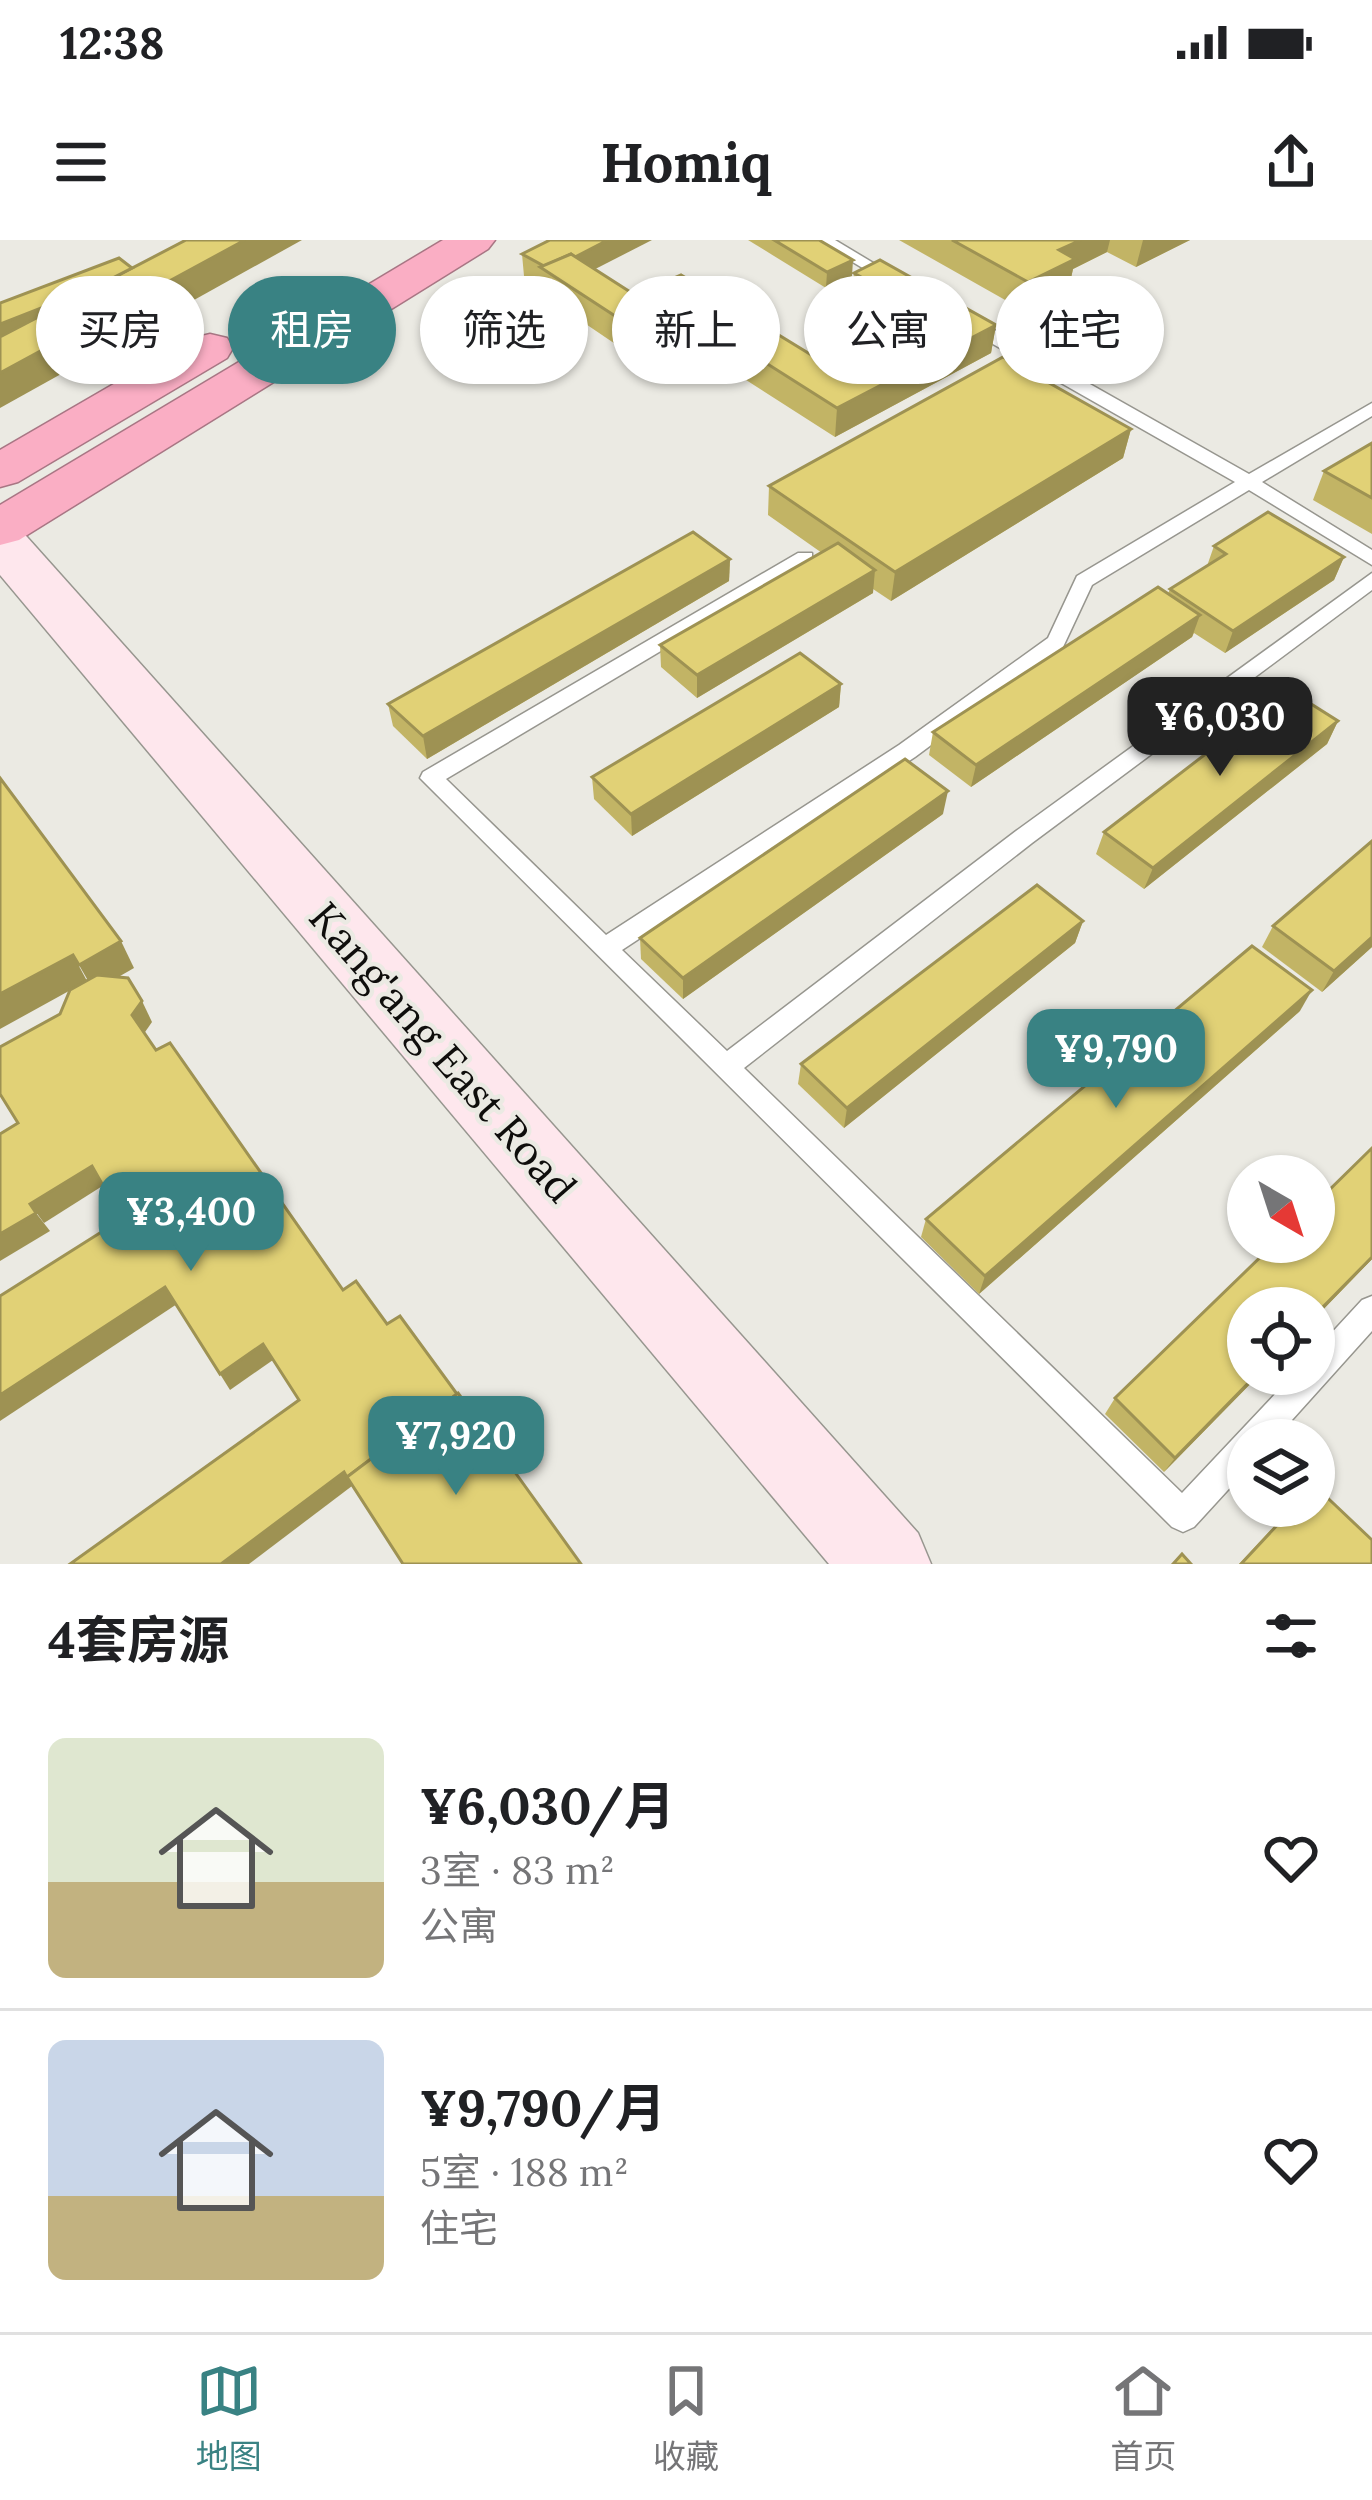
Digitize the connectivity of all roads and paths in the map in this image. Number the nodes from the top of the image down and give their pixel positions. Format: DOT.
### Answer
graph roads {
  1 [pos="394,240"];
  2 [pos="472,240"];
  3 [pos="824,240"];
  4 [pos="887,276"];
  5 [pos="972,324"];
  6 [pos="1372,408"];
  7 [pos="0,471"];
  8 [pos="1249,482"];
  9 [pos="0,528"];
  10 [pos="0,540"];
  11 [pos="805,556"];
  12 [pos="1372,560"];
  13 [pos="1372,580"];
  14 [pos="605,948"];
  15 [pos="724,1068"];
  16 [pos="1372,1310"];
  17 [pos="1335,1351"];
  18 [pos="1295,1395"];
  19 [pos="1273,1419"];
  20 [pos="1227,1469"];
  21 [pos="887,1564"];
  1 -- 7 [label="highway"];
  2 -- 9 [label="highway"];
  3 -- 4 [label="lane"];
  5 -- 8 [label="lane"];
  6 -- 8 [label="lane"];
  8 -- 12 [label="lane"];
  8 -- 14 [label="lane"];
  10 -- 21 [label="main road, Kang'ang East Road"];
  11 -- 14 [label="lane"];
  13 -- 15 [label="lane"];
  14 -- 15 [label="lane"];
  15 -- 20 [label="lane"];
  16 -- 17 [label="lane"];
  18 -- 19 [label="lane"];
}
